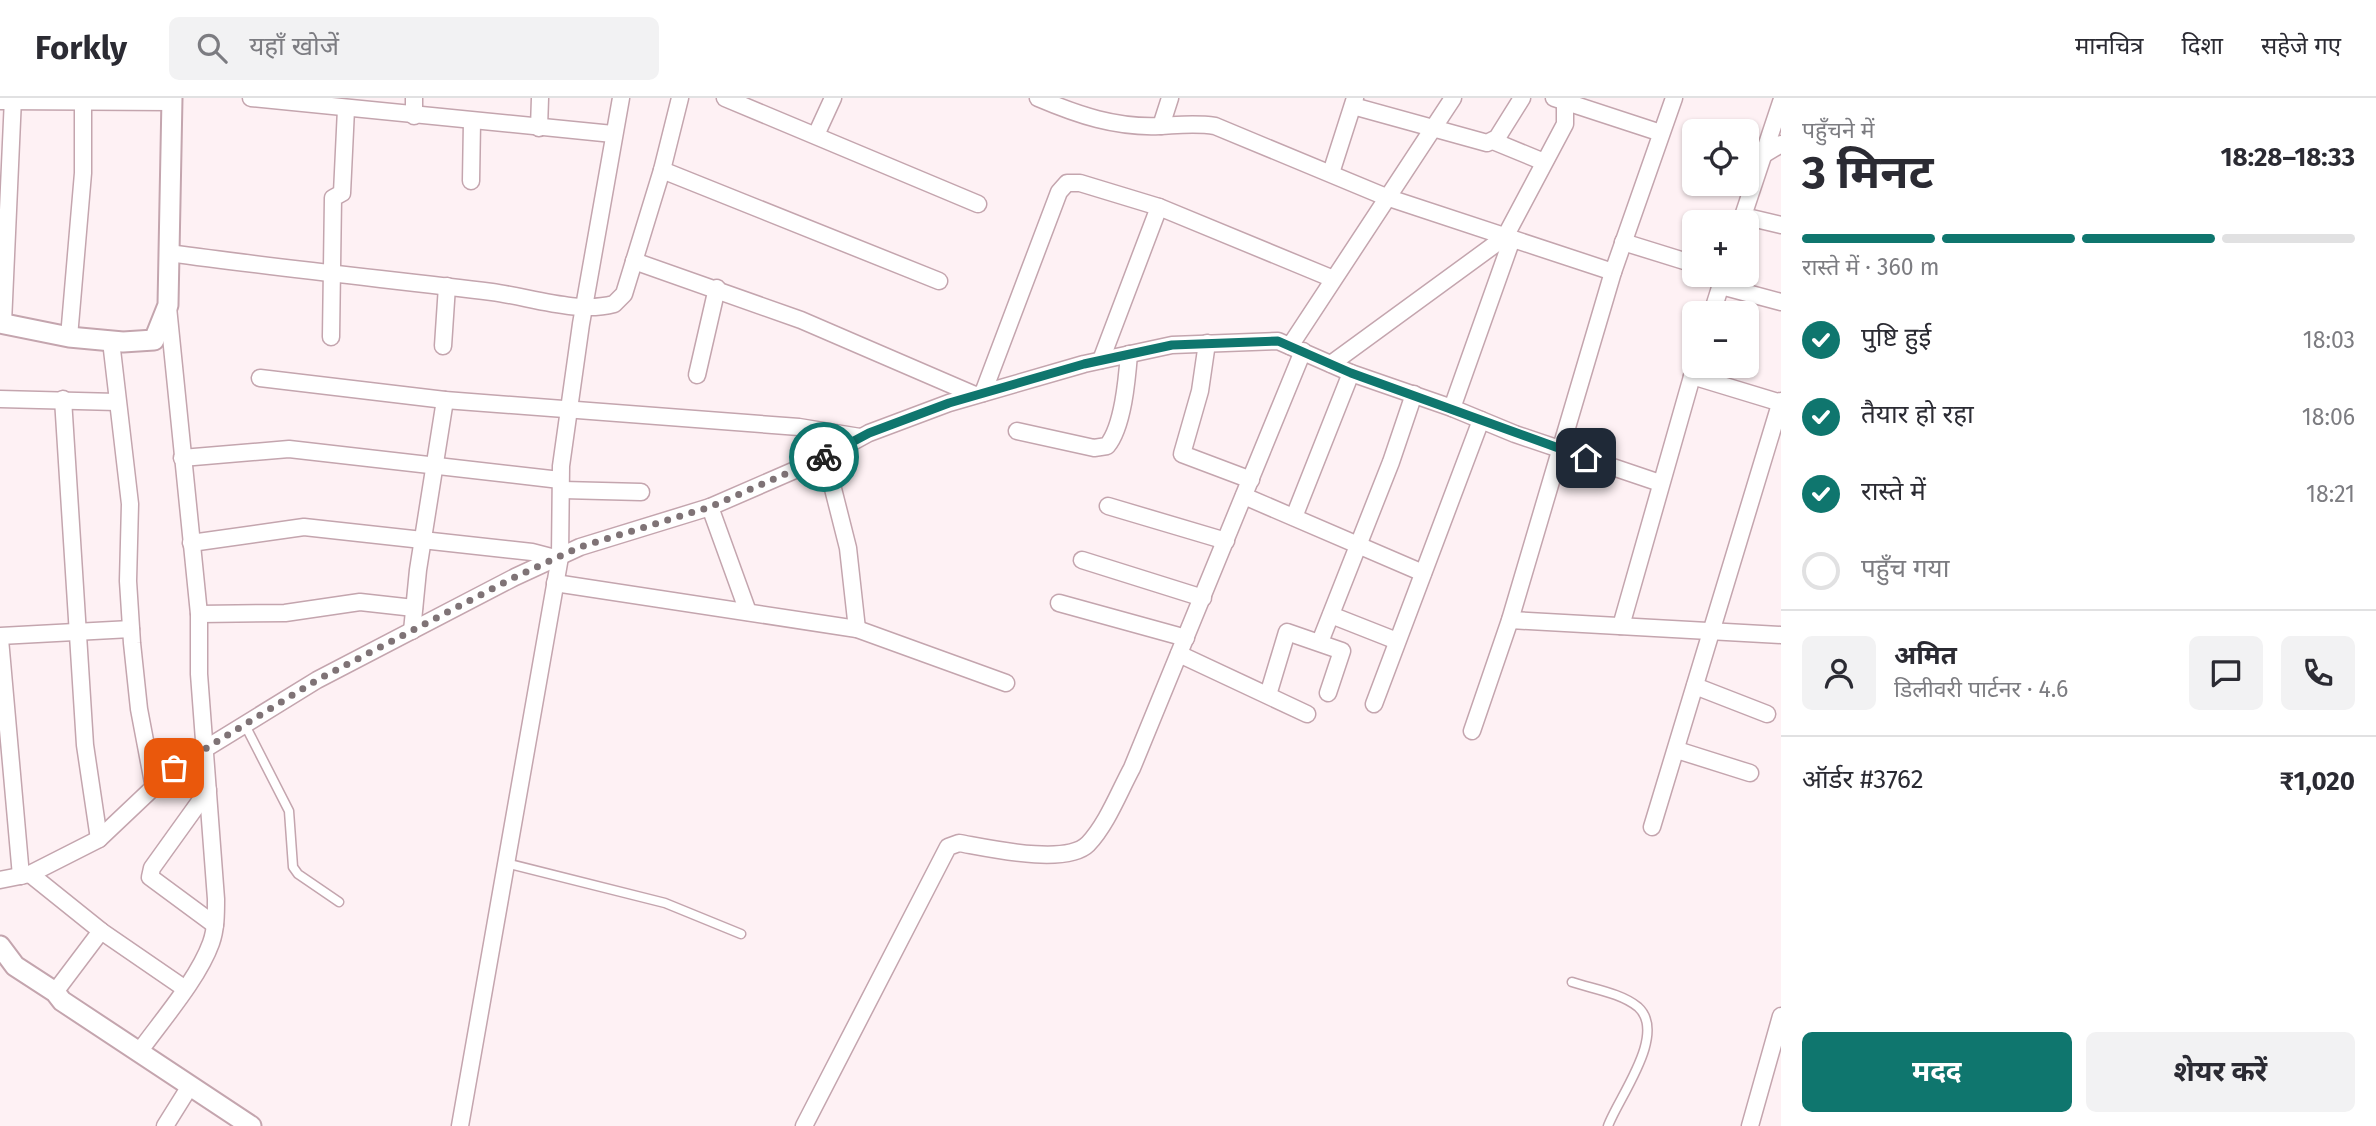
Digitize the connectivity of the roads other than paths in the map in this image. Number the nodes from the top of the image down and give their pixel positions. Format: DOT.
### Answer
graph roads {
  1 [pos="251,98"];
  2 [pos="414,98"];
  3 [pos="540,98"];
  4 [pos="621,98"];
  5 [pos="680,98"];
  6 [pos="725,98"];
  7 [pos="833,98"];
  8 [pos="1038,98"];
  9 [pos="1170,98"];
  10 [pos="1453,98"];
  11 [pos="1522,98"];
  12 [pos="1674,98"];
  13 [pos="83,99"];
  14 [pos="9,100"];
  15 [pos="172,100"];
  16 [pos="290,100"];
  17 [pos="1565,100"];
  18 [pos="1354,102"];
  19 [pos="1781,102"];
  20 [pos="355,106"];
  21 [pos="414,116"];
  22 [pos="472,122"];
  23 [pos="1161,126"];
  24 [pos="539,128"];
  25 [pos="1431,128"];
  26 [pos="1661,133"];
  27 [pos="613,134"];
  28 [pos="816,135"];
  29 [pos="1493,141"];
  30 [pos="1781,144"];
  31 [pos="5,152"];
  32 [pos="1763,155"];
  33 [pos="1544,162"];
  34 [pos="662,170"];
  35 [pos="1331,173"];
  36 [pos="471,181"];
  37 [pos="1386,197"];
  38 [pos="978,204"];
  39 [pos="4,205"];
  40 [pos="1159,207"];
  41 [pos="1745,210"];
  42 [pos="1759,222"];
  43 [pos="1781,225"];
  44 [pos="1509,238"];
  45 [pos="1623,242"];
  46 [pos="169,253"];
  47 [pos="3,254"];
  48 [pos="1682,260"];
  49 [pos="634,261"];
  50 [pos="1613,272"];
  51 [pos="334,275"];
  52 [pos="1331,278"];
  53 [pos="939,281"];
  54 [pos="447,286"];
  55 [pos="1741,287"];
  56 [pos="717,288"];
  57 [pos="1781,302"];
  58 [pos="168,305"];
  59 [pos="584,306"];
  60 [pos="2,323"];
  61 [pos="69,337"];
  62 [pos="331,337"];
  63 [pos="111,341"];
  64 [pos="1207,343"];
  65 [pos="443,346"];
  66 [pos="1296,348"];
  67 [pos="1129,354"];
  68 [pos="1101,360"];
  69 [pos="1331,364"];
  70 [pos="1351,373"];
  71 [pos="697,374"];
  72 [pos="260,378"];
  73 [pos="1692,378"];
  74 [pos="1714,378"];
  75 [pos="979,394"];
  76 [pos="1414,394"];
  77 [pos="0,399"];
  78 [pos="63,399"];
  79 [pos="445,400"];
  80 [pos="117,402"];
  81 [pos="1781,402"];
  82 [pos="1452,408"];
  83 [pos="569,410"];
  84 [pos="1481,420"];
  85 [pos="1017,431"];
  86 [pos="860,437"];
  87 [pos="1561,450"];
  88 [pos="825,457"];
  89 [pos="182,458"];
  90 [pos="435,466"];
  91 [pos="1251,480"];
  92 [pos="1660,483"];
  93 [pos="561,485"];
  94 [pos="641,492"];
  95 [pos="1244,496"];
  96 [pos="1108,506"];
  97 [pos="710,507"];
  98 [pos="1294,517"];
  99 [pos="423,538"];
  100 [pos="1226,541"];
  101 [pos="191,543"];
  102 [pos="1359,545"];
  103 [pos="557,557"];
  104 [pos="1082,560"];
  105 [pos="1423,573"];
  106 [pos="555,583"];
  107 [pos="1203,598"];
  108 [pos="1059,603"];
  109 [pos="414,608"];
  110 [pos="748,612"];
  111 [pos="199,614"];
  112 [pos="1331,615"];
  113 [pos="1510,620"];
  114 [pos="1621,626"];
  115 [pos="131,629"];
  116 [pos="857,629"];
  117 [pos="76,631"];
  118 [pos="412,631"];
  119 [pos="1709,631"];
  120 [pos="1781,635"];
  121 [pos="0,638"];
  122 [pos="1186,638"];
  123 [pos="1397,641"];
  124 [pos="1320,642"];
  125 [pos="1179,654"];
  126 [pos="1006,683"];
  127 [pos="1695,686"];
  128 [pos="1328,693"];
  129 [pos="1268,695"];
  130 [pos="1374,704"];
  131 [pos="1307,714"];
  132 [pos="1767,714"];
  133 [pos="245,725"];
  134 [pos="1472,731"];
  135 [pos="205,750"];
  136 [pos="1677,750"];
  137 [pos="1750,773"];
  138 [pos="154,788"];
  139 [pos="208,790"];
  140 [pos="1652,827"];
  141 [pos="99,839"];
  142 [pos="506,863"];
  143 [pos="26,875"];
  144 [pos="0,880"];
  145 [pos="339,902"];
  146 [pos="215,925"];
  147 [pos="102,931"];
  148 [pos="741,934"];
  149 [pos="0,946"];
  150 [pos="1572,982"];
  151 [pos="184,988"];
  152 [pos="55,992"];
  153 [pos="1781,1016"];
  154 [pos="139,1052"];
  155 [pos="190,1086"];
  156 [pos="165,1126"];
  157 [pos="251,1126"];
  158 [pos="460,1126"];
  159 [pos="804,1126"];
  160 [pos="1608,1126"];
  161 [pos="1750,1126"];
  1 -- 16 [label="street"];
  2 -- 21 [label="street"];
  3 -- 24 [label="street"];
  4 -- 27 [label="street"];
  5 -- 34 [label="street"];
  6 -- 28 [label="street"];
  7 -- 28 [label="street"];
  8 -- 23 [label="street"];
  9 -- 23 [label="street"];
  10 -- 25 [label="street"];
  11 -- 29 [label="street"];
  12 -- 26 [label="street"];
  13 -- 14 [label="street"];
  13 -- 15 [label="street"];
  13 -- 61 [label="street"];
  14 -- 31 [label="street"];
  15 -- 46 [label="street"];
  16 -- 20 [label="street"];
  17 -- 26 [label="street"];
  17 -- 33 [label="street"];
  18 -- 25 [label="street"];
  18 -- 35 [label="street"];
  19 -- 32 [label="street"];
  20 -- 21 [label="street"];
  20 -- 51 [label="street"];
  21 -- 22 [label="street"];
  22 -- 24 [label="street"];
  22 -- 36 [label="street"];
  23 -- 35 [label="street"];
  24 -- 27 [label="street"];
  25 -- 29 [label="street"];
  25 -- 37 [label="street"];
  26 -- 45 [label="street"];
  27 -- 59 [label="street"];
  28 -- 38 [label="street"];
  29 -- 33 [label="street"];
  30 -- 32 [label="street"];
  31 -- 39 [label="street"];
  32 -- 41 [label="street"];
  33 -- 44 [label="street"];
  34 -- 49 [label="street"];
  34 -- 53 [label="street"];
  35 -- 37 [label="street"];
  37 -- 44 [label="street"];
  37 -- 52 [label="street"];
  39 -- 47 [label="street"];
  40 -- 52 [label="street"];
  40 -- 68 [label="street"];
  40 -- 75 [label="street"];
  42 -- 43 [label="street"];
  44 -- 50 [label="street"];
  44 -- 69 [label="street"];
  44 -- 82 [label="street"];
  45 -- 48 [label="street"];
  45 -- 50 [label="street"];
  46 -- 51 [label="street"];
  46 -- 58 [label="street"];
  47 -- 60 [label="street"];
  49 -- 56 [label="street"];
  49 -- 59 [label="street"];
  50 -- 87 [label="street"];
  51 -- 54 [label="street"];
  51 -- 62 [label="street"];
  52 -- 66 [label="street"];
  54 -- 59 [label="street"];
  54 -- 65 [label="street"];
  55 -- 57 [label="street"];
  56 -- 71 [label="street"];
  56 -- 75 [label="street"];
  58 -- 63 [label="street"];
  58 -- 89 [label="street"];
  59 -- 83 [label="street"];
  60 -- 61 [label="street"];
  61 -- 63 [label="street"];
  63 -- 80 [label="street"];
  64 -- 66 [label="street"];
  64 -- 67 [label="street"];
  64 -- 91 [label="street"];
  66 -- 69 [label="street"];
  66 -- 91 [label="street"];
  67 -- 68 [label="street"];
  67 -- 85 [label="street"];
  68 -- 75 [label="street"];
  69 -- 70 [label="street"];
  70 -- 76 [label="street"];
  70 -- 98 [label="street"];
  72 -- 79 [label="street"];
  73 -- 92 [label="street"];
  74 -- 81 [label="street"];
  75 -- 86 [label="street"];
  76 -- 82 [label="street"];
  76 -- 102 [label="street"];
  77 -- 78 [label="street"];
  78 -- 80 [label="street"];
  78 -- 117 [label="street"];
  79 -- 83 [label="street"];
  79 -- 90 [label="street"];
  80 -- 115 [label="street"];
  81 -- 119 [label="street"];
  82 -- 84 [label="street"];
  83 -- 86 [label="street"];
  83 -- 93 [label="street"];
  84 -- 87 [label="street"];
  84 -- 105 [label="street"];
  86 -- 88 [label="street"];
  87 -- 92 [label="street"];
  87 -- 113 [label="street"];
  88 -- 97 [label="street"];
  88 -- 116 [label="street"];
  89 -- 90 [label="street"];
  89 -- 101 [label="street"];
  90 -- 93 [label="street"];
  90 -- 99 [label="street"];
  91 -- 95 [label="street"];
  92 -- 114 [label="street"];
  93 -- 94 [label="street"];
  93 -- 103 [label="street"];
  95 -- 98 [label="street"];
  95 -- 100 [label="street"];
  96 -- 100 [label="street"];
  97 -- 103 [label="street"];
  97 -- 110 [label="street"];
  98 -- 102 [label="street"];
  99 -- 101 [label="street"];
  99 -- 103 [label="street"];
  99 -- 109 [label="street"];
  100 -- 107 [label="street"];
  101 -- 111 [label="street"];
  102 -- 105 [label="street"];
  102 -- 112 [label="street"];
  103 -- 106 [label="street"];
  103 -- 118 [label="street"];
  104 -- 107 [label="street"];
  105 -- 123 [label="street"];
  106 -- 110 [label="street"];
  106 -- 142 [label="street"];
  107 -- 122 [label="street"];
  108 -- 122 [label="street"];
  109 -- 111 [label="street"];
  109 -- 118 [label="street"];
  110 -- 116 [label="street"];
  111 -- 135 [label="street"];
  112 -- 123 [label="street"];
  112 -- 124 [label="street"];
  113 -- 114 [label="street"];
  113 -- 134 [label="street"];
  114 -- 119 [label="street"];
  115 -- 117 [label="street"];
  115 -- 138 [label="street"];
  116 -- 126 [label="street"];
  117 -- 121 [label="street"];
  117 -- 141 [label="street"];
  118 -- 133 [label="street"];
  119 -- 120 [label="street"];
  119 -- 127 [label="street"];
  121 -- 143 [label="street"];
  122 -- 125 [label="street"];
  123 -- 130 [label="street"];
  124 -- 128 [label="street"];
  124 -- 129 [label="street"];
  125 -- 129 [label="street"];
  125 -- 159 [label="street"];
  127 -- 132 [label="street"];
  127 -- 136 [label="street"];
  129 -- 131 [label="street"];
  133 -- 135 [label="street"];
  133 -- 145 [label="lane"];
  135 -- 138 [label="street"];
  135 -- 139 [label="street"];
  136 -- 137 [label="street"];
  136 -- 140 [label="street"];
  138 -- 141 [label="street"];
  139 -- 146 [label="street"];
  139 -- 146 [label="street"];
  141 -- 143 [label="street"];
  142 -- 148 [label="lane"];
  142 -- 158 [label="street"];
  143 -- 144 [label="street"];
  143 -- 147 [label="street"];
  146 -- 151 [label="street"];
  147 -- 151 [label="street"];
  147 -- 152 [label="street"];
  149 -- 152 [label="street"];
  150 -- 160 [label="lane"];
  151 -- 154 [label="street"];
  152 -- 154 [label="street"];
  153 -- 161 [label="street"];
  154 -- 155 [label="street"];
  155 -- 156 [label="street"];
  155 -- 157 [label="street"];
}
